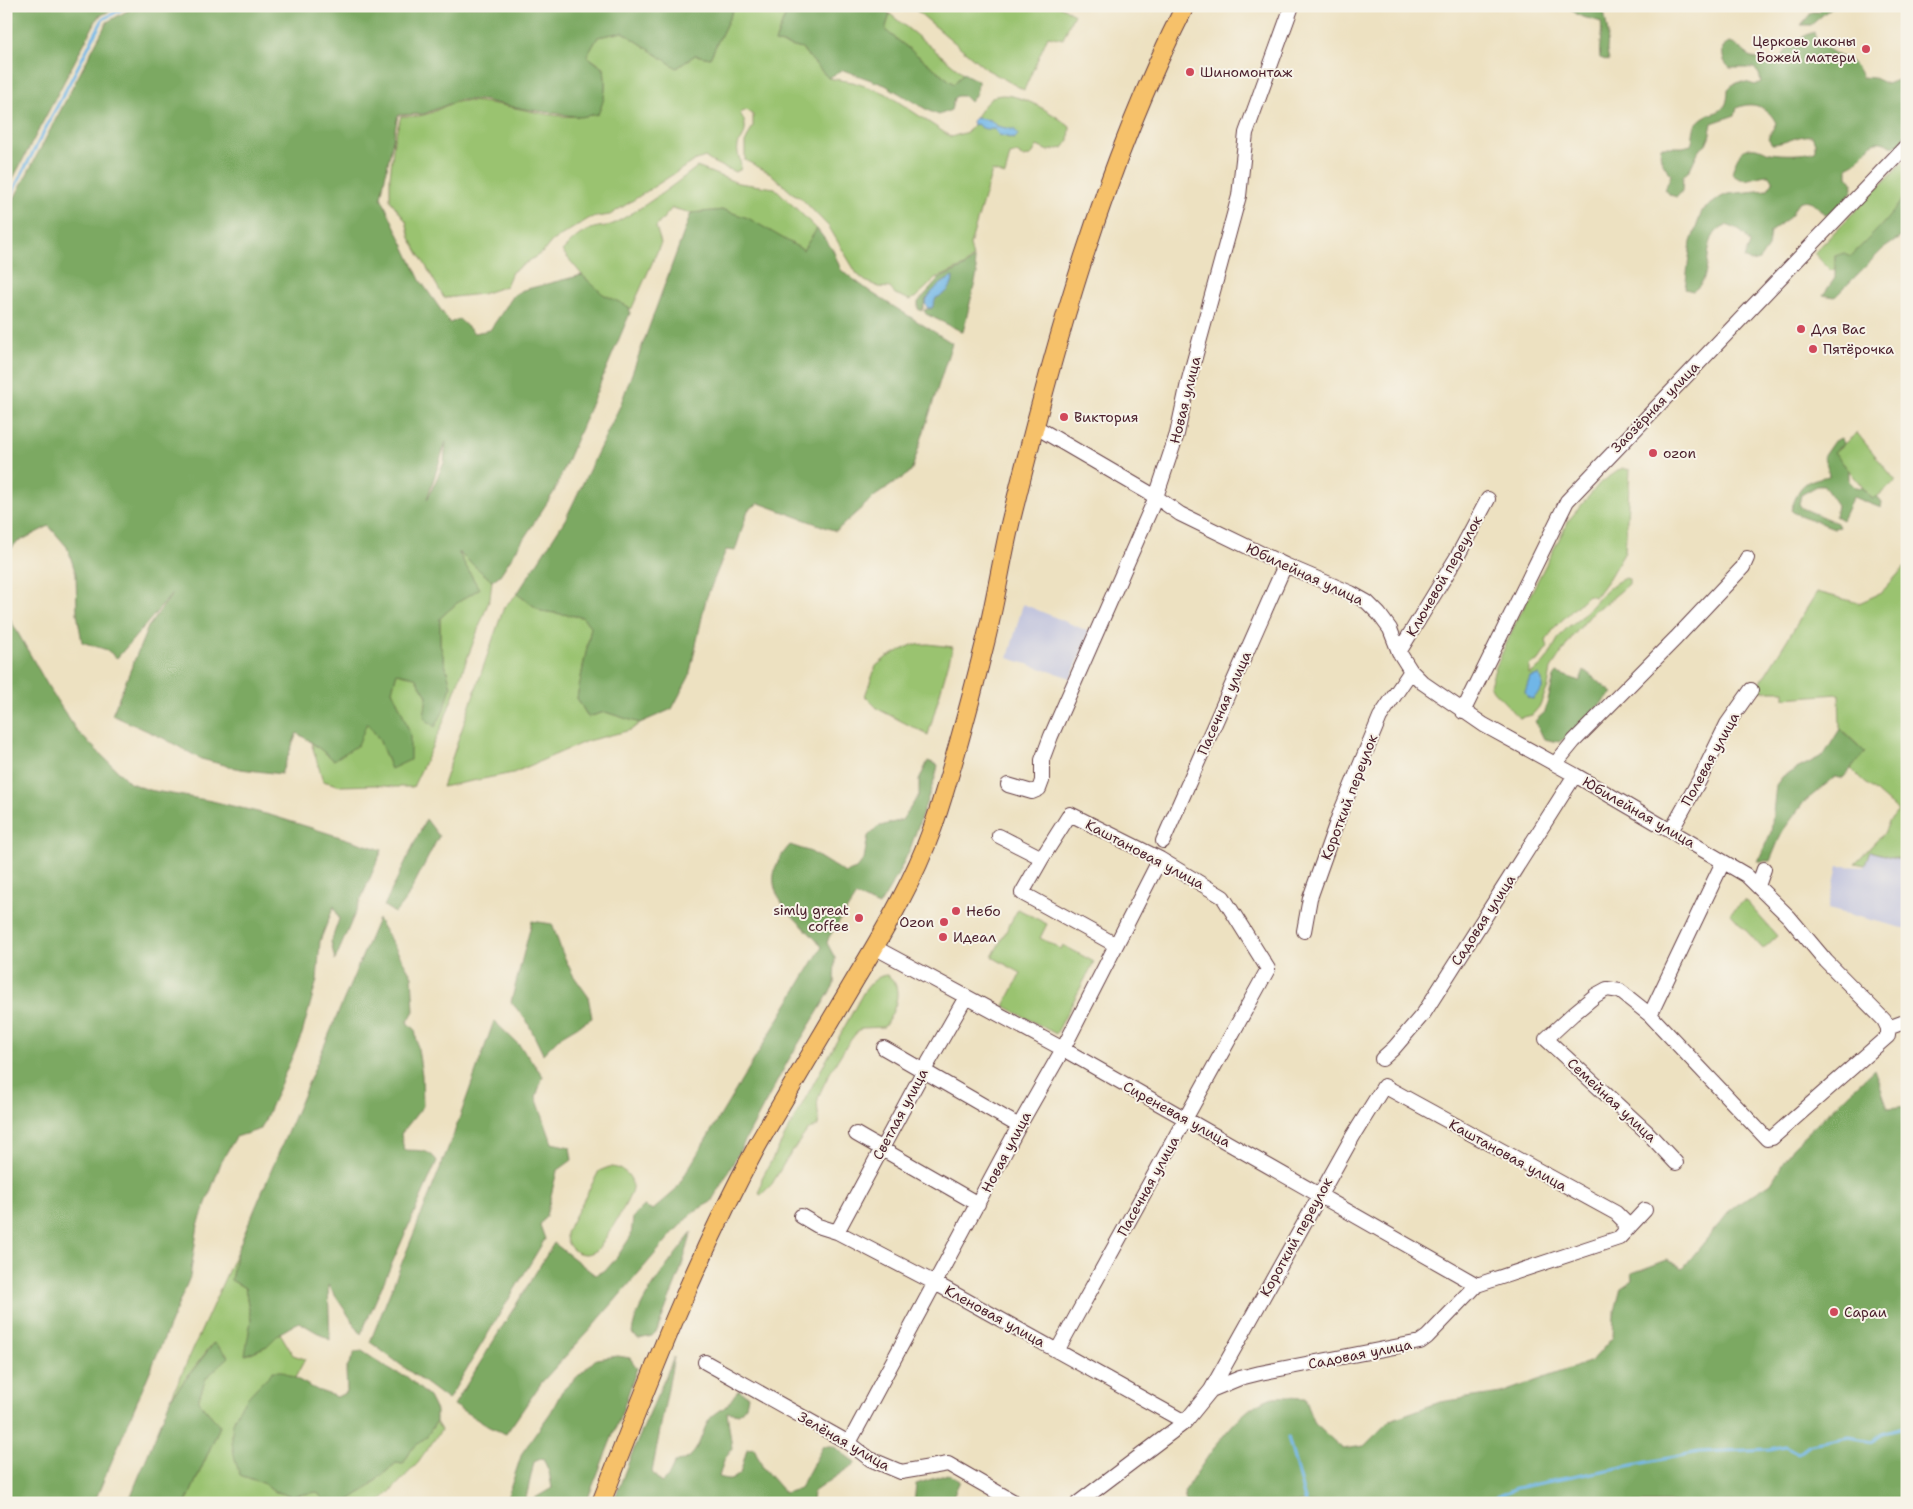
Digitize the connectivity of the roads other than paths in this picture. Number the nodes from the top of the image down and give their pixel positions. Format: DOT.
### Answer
graph roads {
  1 [pos="1184,6"];
  2 [pos="1292,6"];
  3 [pos="1907,145"];
  4 [pos="1036,427"];
  5 [pos="1156,497"];
  6 [pos="1488,499"];
  7 [pos="1747,558"];
  8 [pos="1285,565"];
  9 [pos="1399,652"];
  10 [pos="1411,671"];
  11 [pos="1751,690"];
  12 [pos="1463,712"];
  13 [pos="1555,764"];
  14 [pos="1574,775"];
  15 [pos="1008,785"];
  16 [pos="1671,831"];
  17 [pos="1000,836"];
  18 [pos="1163,841"];
  19 [pos="1042,858"];
  20 [pos="1160,859"];
  21 [pos="1723,862"];
  22 [pos="1764,868"];
  23 [pos="1758,886"];
  24 [pos="1304,930"];
  25 [pos="1116,945"];
  26 [pos="874,948"];
  27 [pos="1268,969"];
  28 [pos="966,997"];
  29 [pos="1650,1015"];
  30 [pos="1907,1021"];
  31 [pos="1888,1028"];
  32 [pos="884,1048"];
  33 [pos="1063,1049"];
  34 [pos="1382,1059"];
  35 [pos="923,1072"];
  36 [pos="1384,1086"];
  37 [pos="1186,1118"];
  38 [pos="1019,1126"];
  39 [pos="856,1134"];
  40 [pos="881,1149"];
  41 [pos="1676,1162"];
  42 [pos="1320,1194"];
  43 [pos="978,1204"];
  44 [pos="1645,1210"];
  45 [pos="801,1216"];
  46 [pos="1625,1230"];
  47 [pos="837,1232"];
  48 [pos="934,1284"];
  49 [pos="1477,1286"];
  50 [pos="1057,1351"];
  51 [pos="704,1362"];
  52 [pos="1211,1390"];
  53 [pos="1185,1422"];
  54 [pos="849,1443"];
  55 [pos="601,1503"];
  56 [pos="1016,1503"];
  57 [pos="1078,1503"];
  1 -- 4 [label="main road"];
  2 -- 5 [label="street, Новая улица"];
  3 -- 12 [label="street, Заозёрная улица"];
  4 -- 5 [label="street, Юбилейная улица"];
  4 -- 26 [label="main road"];
  5 -- 8 [label="street, Юбилейная улица"];
  5 -- 15 [label="street, Новая улица"];
  6 -- 9 [label="street, Ключевой переулок"];
  7 -- 13 [label="street"];
  8 -- 9 [label="street, Юбилейная улица"];
  8 -- 18 [label="street, Пасечная улица"];
  9 -- 10 [label="street, Юбилейная улица"];
  10 -- 12 [label="street, Юбилейная улица"];
  10 -- 24 [label="street, Короткий переулок"];
  11 -- 16 [label="street, Полевая улица"];
  12 -- 13 [label="street, Юбилейная улица"];
  13 -- 14 [label="street, Юбилейная улица"];
  14 -- 16 [label="street, Юбилейная улица"];
  14 -- 34 [label="street, Садовая улица"];
  16 -- 21 [label="street, Юбилейная улица"];
  17 -- 19 [label="street"];
  19 -- 20 [label="street, Каштановая улица"];
  19 -- 25 [label="street"];
  20 -- 25 [label="street, Новая улица"];
  20 -- 27 [label="street, Каштановая улица"];
  21 -- 23 [label="street, Юбилейная улица"];
  21 -- 29 [label="street"];
  22 -- 23 [label="street"];
  23 -- 31 [label="street, Юбилейная улица"];
  25 -- 33 [label="street, Новая улица"];
  26 -- 28 [label="street, Сиреневая улица"];
  26 -- 55 [label="main road"];
  27 -- 37 [label="street, Пасечная улица"];
  28 -- 33 [label="street, Сиреневая улица"];
  28 -- 35 [label="street, Светлая улица"];
  29 -- 31 [label="street"];
  29 -- 41 [label="street, Семейная улица"];
  30 -- 31 [label="street"];
  32 -- 35 [label="street"];
  33 -- 37 [label="street, Сиреневая улица"];
  33 -- 38 [label="street, Новая улица"];
  35 -- 38 [label="street"];
  35 -- 40 [label="street, Светлая улица"];
  36 -- 42 [label="street, Короткий переулок"];
  36 -- 46 [label="street, Каштановая улица"];
  37 -- 42 [label="street, Сиреневая улица"];
  37 -- 50 [label="street, Пасечная улица"];
  38 -- 43 [label="street, Новая улица"];
  39 -- 40 [label="street"];
  40 -- 43 [label="street"];
  40 -- 47 [label="street, Светлая улица"];
  42 -- 49 [label="street, Сиреневая улица"];
  42 -- 52 [label="street, Короткий переулок"];
  43 -- 48 [label="street, Новая улица"];
  44 -- 46 [label="street, Садовая улица"];
  45 -- 47 [label="street, Кленовая улица"];
  46 -- 49 [label="street, Садовая улица"];
  47 -- 48 [label="street, Кленовая улица"];
  48 -- 50 [label="street, Кленовая улица"];
  48 -- 54 [label="street, Новая улица"];
  49 -- 52 [label="street, Садовая улица"];
  50 -- 53 [label="street, Кленовая улица"];
  51 -- 54 [label="street, Зелёная улица"];
  52 -- 53 [label="street, Садовая улица"];
  53 -- 57 [label="street, Садовая улица"];
  54 -- 56 [label="street, Зелёная улица"];
}
